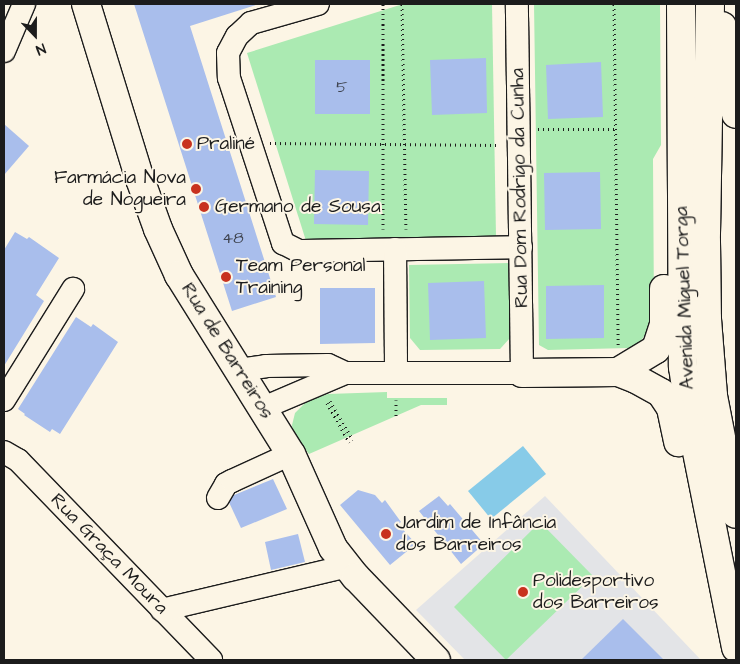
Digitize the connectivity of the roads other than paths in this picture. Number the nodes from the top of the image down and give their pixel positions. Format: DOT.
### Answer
graph roads {
  1 [pos="24,4"];
  2 [pos="86,4"];
  3 [pos="318,4"];
  4 [pos="518,4"];
  5 [pos="681,4"];
  6 [pos="710,4"];
  7 [pos="718,4"];
  8 [pos="4,51"];
  9 [pos="736,114"];
  10 [pos="681,164"];
  11 [pos="520,247"];
  12 [pos="395,249"];
  13 [pos="73,289"];
  14 [pos="618,362"];
  15 [pos="239,370"];
  16 [pos="345,373"];
  17 [pos="396,373"];
  18 [pos="522,373"];
  19 [pos="4,400"];
  20 [pos="263,408"];
  21 [pos="4,452"];
  22 [pos="291,454"];
  23 [pos="218,498"];
  24 [pos="736,514"];
  25 [pos="714,536"];
  26 [pos="348,566"];
  27 [pos="162,610"];
  28 [pos="736,648"];
  29 [pos="211,660"];
  30 [pos="436,660"];
  1 -- 8 [label="street"];
  2 -- 15 [label="main road, Rua de Barreiros"];
  3 -- 12 [label="street"];
  4 -- 11 [label="street, Rua Dom Rodrigo da Cunha"];
  5 -- 10 [label="main road, Avenida Miguel Torga"];
  6 -- 24 [label="main road, Avenida Miguel Torga"];
  7 -- 9 [label="main road"];
  10 -- 14 [label="main road"];
  10 -- 25 [label="main road, Avenida Miguel Torga"];
  11 -- 12 [label="street"];
  11 -- 18 [label="street, Rua Dom Rodrigo da Cunha"];
  12 -- 17 [label="street"];
  13 -- 19 [label="street"];
  14 -- 18 [label="main road"];
  14 -- 25 [label="main road"];
  15 -- 16 [label="street"];
  15 -- 20 [label="main road, Rua de Barreiros"];
  16 -- 17 [label="street"];
  16 -- 20 [label="street"];
  17 -- 18 [label="street"];
  20 -- 22 [label="main road, Rua de Barreiros"];
  21 -- 27 [label="street, Rua Graça Moura"];
  22 -- 23 [label="street"];
  22 -- 26 [label="main road, Rua de Barreiros"];
  25 -- 28 [label="main road, Avenida Miguel Torga"];
  26 -- 27 [label="street"];
  26 -- 30 [label="main road, Rua de Barreiros"];
  27 -- 29 [label="street, Rua Graça Moura"];
}
